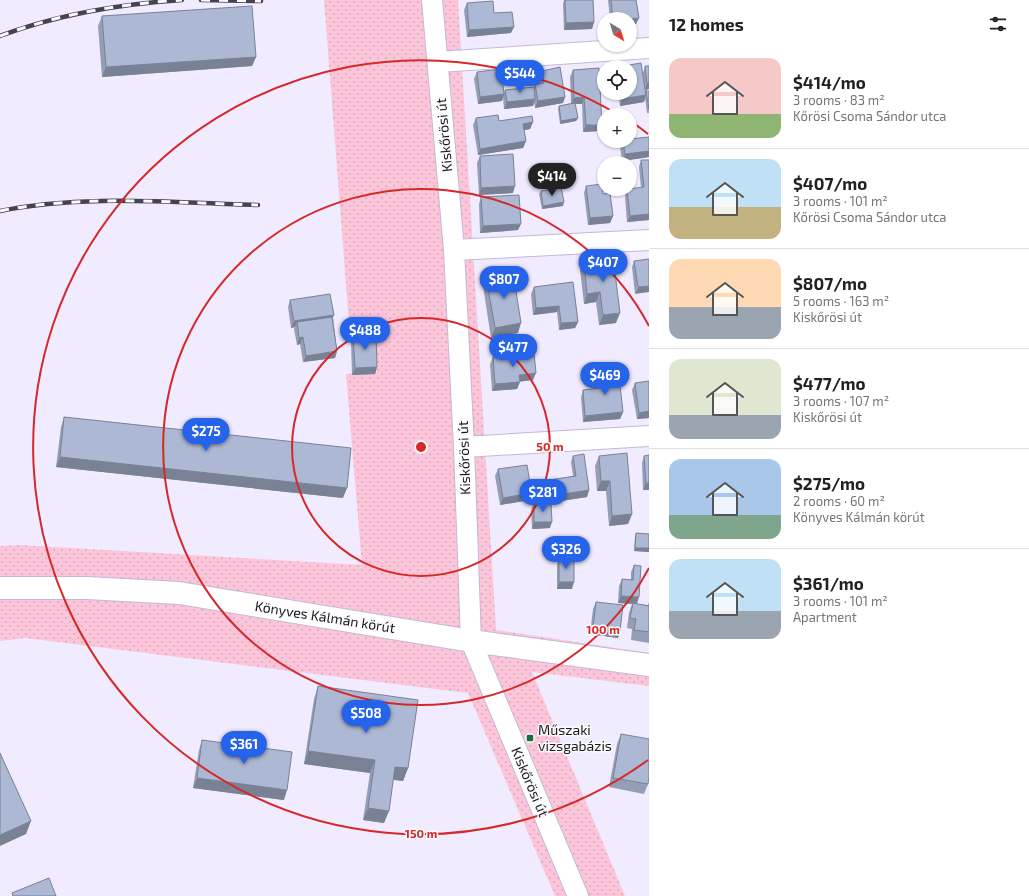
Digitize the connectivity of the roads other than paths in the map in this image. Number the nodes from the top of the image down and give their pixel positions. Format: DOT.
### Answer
graph roads {
  1 [pos="432,0"];
  2 [pos="649,48"];
  3 [pos="438,62"];
  4 [pos="649,240"];
  5 [pos="454,250"];
  6 [pos="649,436"];
  7 [pos="464,447"];
  8 [pos="0,588"];
  9 [pos="470,641"];
  10 [pos="649,665"];
  11 [pos="578,896"];
  1 -- 3 [label="street, Kiskőrösi út"];
  2 -- 3 [label="street"];
  3 -- 5 [label="street, Kiskőrösi út"];
  4 -- 5 [label="street"];
  5 -- 7 [label="street, Kiskőrösi út"];
  6 -- 7 [label="street"];
  7 -- 9 [label="street, Kiskőrösi út"];
  8 -- 9 [label="street, Könyves Kálmán körút"];
  9 -- 10 [label="street, Könyves Kálmán körút"];
  9 -- 11 [label="street, Kiskőrösi út"];
}
